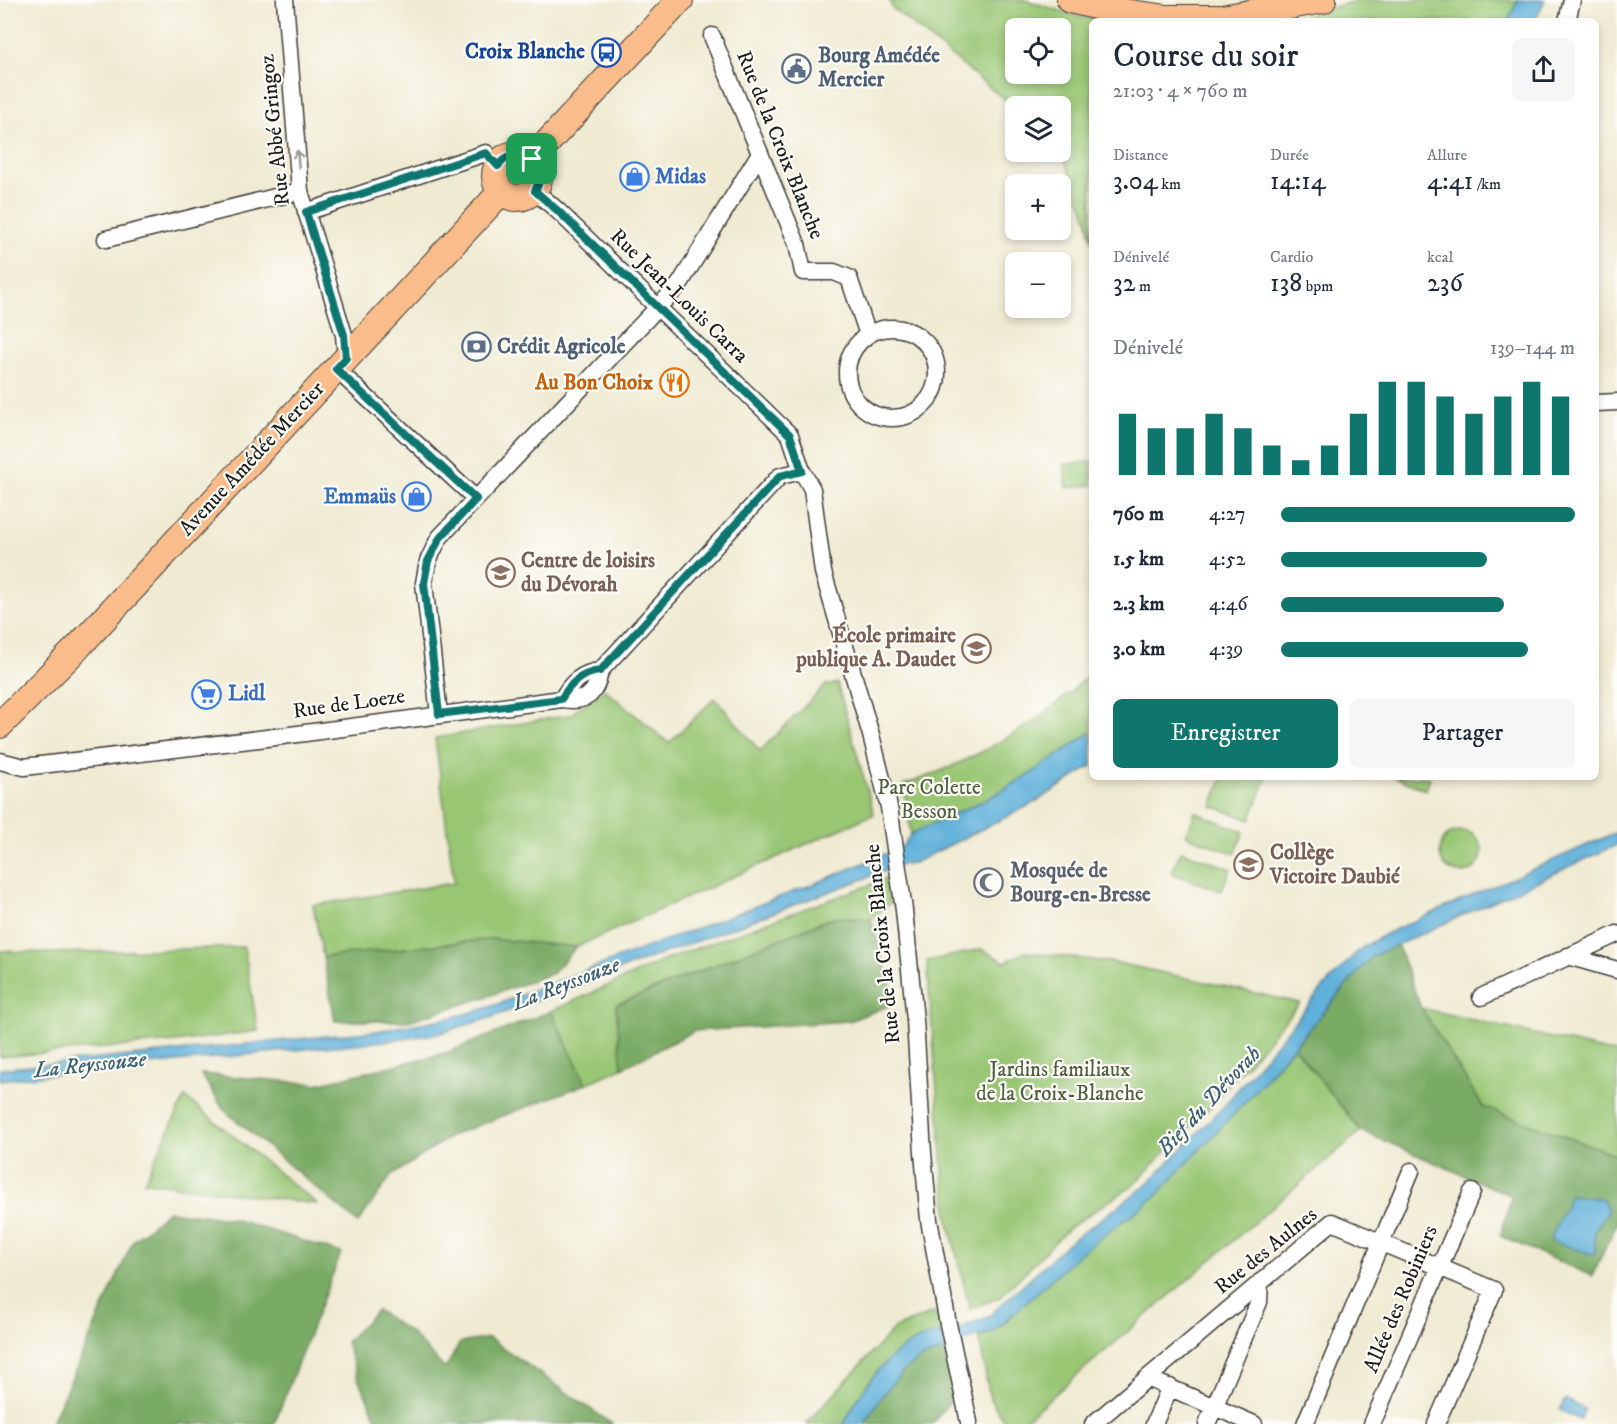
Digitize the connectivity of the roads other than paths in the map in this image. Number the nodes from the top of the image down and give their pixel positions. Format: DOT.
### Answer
graph roads {
  1 [pos="285,0"];
  2 [pos="680,0"];
  3 [pos="1070,0"];
  4 [pos="1153,0"];
  5 [pos="1238,0"];
  6 [pos="1323,0"];
  7 [pos="1572,0"];
  8 [pos="1568,18"];
  9 [pos="712,36"];
  10 [pos="760,153"];
  11 [pos="532,159"];
  12 [pos="498,166"];
  13 [pos="300,191"];
  14 [pos="535,191"];
  15 [pos="501,192"];
  16 [pos="306,212"];
  17 [pos="106,239"];
  18 [pos="657,307"];
  19 [pos="868,335"];
  20 [pos="341,363"];
  21 [pos="1617,402"];
  22 [pos="1599,403"];
  23 [pos="790,435"];
  24 [pos="802,471"];
  25 [pos="476,499"];
  26 [pos="439,714"];
  27 [pos="0,725"];
  28 [pos="0,760"];
  29 [pos="1617,934"];
  30 [pos="1568,957"];
  31 [pos="1617,970"];
  32 [pos="1481,997"];
  33 [pos="1411,1171"];
  34 [pos="1472,1192"];
  35 [pos="1381,1242"];
  36 [pos="1439,1267"];
  37 [pos="1260,1282"];
  38 [pos="1148,1378"];
  39 [pos="1170,1387"];
  40 [pos="1214,1406"];
  41 [pos="972,1423"];
  42 [pos="1093,1424"];
  43 [pos="1154,1424"];
  44 [pos="1207,1424"];
  45 [pos="1254,1424"];
  46 [pos="1305,1424"];
  47 [pos="1372,1424"];
  48 [pos="1436,1424"];
  13 -- 1 [label="street, Rue Abbé Gringoz, one-way"];
  2 -- 11 [label="main road"];
  3 -- 6 [label="main road"];
  4 -- 5 [label="main road"];
  7 -- 8 [label="street"];
  9 -- 10 [label="street, Rue de la Croix Blanche"];
  10 -- 18 [label="street"];
  10 -- 19 [label="street, Rue de la Croix Blanche"];
  11 -- 12 [label="main road"];
  11 -- 14 [label="main road"];
  12 -- 15 [label="main road"];
  12 -- 16 [label="street"];
  13 -- 16 [label="street, Rue Abbé Gringoz"];
  13 -- 17 [label="street"];
  14 -- 15 [label="main road"];
  14 -- 18 [label="street, Rue Jean-Louis Carra"];
  15 -- 20 [label="main road, Avenue Amédée Mercier"];
  16 -- 20 [label="street, Rue Abbé Gringoz"];
  18 -- 23 [label="street, Rue Jean-Louis Carra"];
  18 -- 25 [label="street"];
  19 -- 19 [label="street"];
  20 -- 25 [label="street"];
  20 -- 27 [label="main road, Avenue Amédée Mercier"];
  21 -- 22 [label="street"];
  23 -- 24 [label="street, Rue de la Croix Blanche"];
  24 -- 26 [label="street, Rue de Loeze"];
  24 -- 41 [label="street, Rue de la Croix Blanche"];
  25 -- 26 [label="street"];
  26 -- 28 [label="street, Rue de Loeze"];
  29 -- 30 [label="street"];
  30 -- 31 [label="street"];
  30 -- 32 [label="street"];
  33 -- 35 [label="street"];
  34 -- 36 [label="street, Allée des Robiniers"];
  35 -- 36 [label="street, Rue des Aulnes"];
  35 -- 37 [label="street, Rue des Aulnes"];
  35 -- 46 [label="street"];
  36 -- 47 [label="street, Allée des Robiniers"];
  36 -- 48 [label="street, Rue des Aulnes"];
  37 -- 38 [label="street, Rue des Aulnes"];
  37 -- 40 [label="street"];
  38 -- 39 [label="street"];
  38 -- 42 [label="street, Rue des Aulnes"];
  39 -- 40 [label="street"];
  39 -- 43 [label="street"];
  40 -- 44 [label="street"];
  40 -- 45 [label="street"];
}
